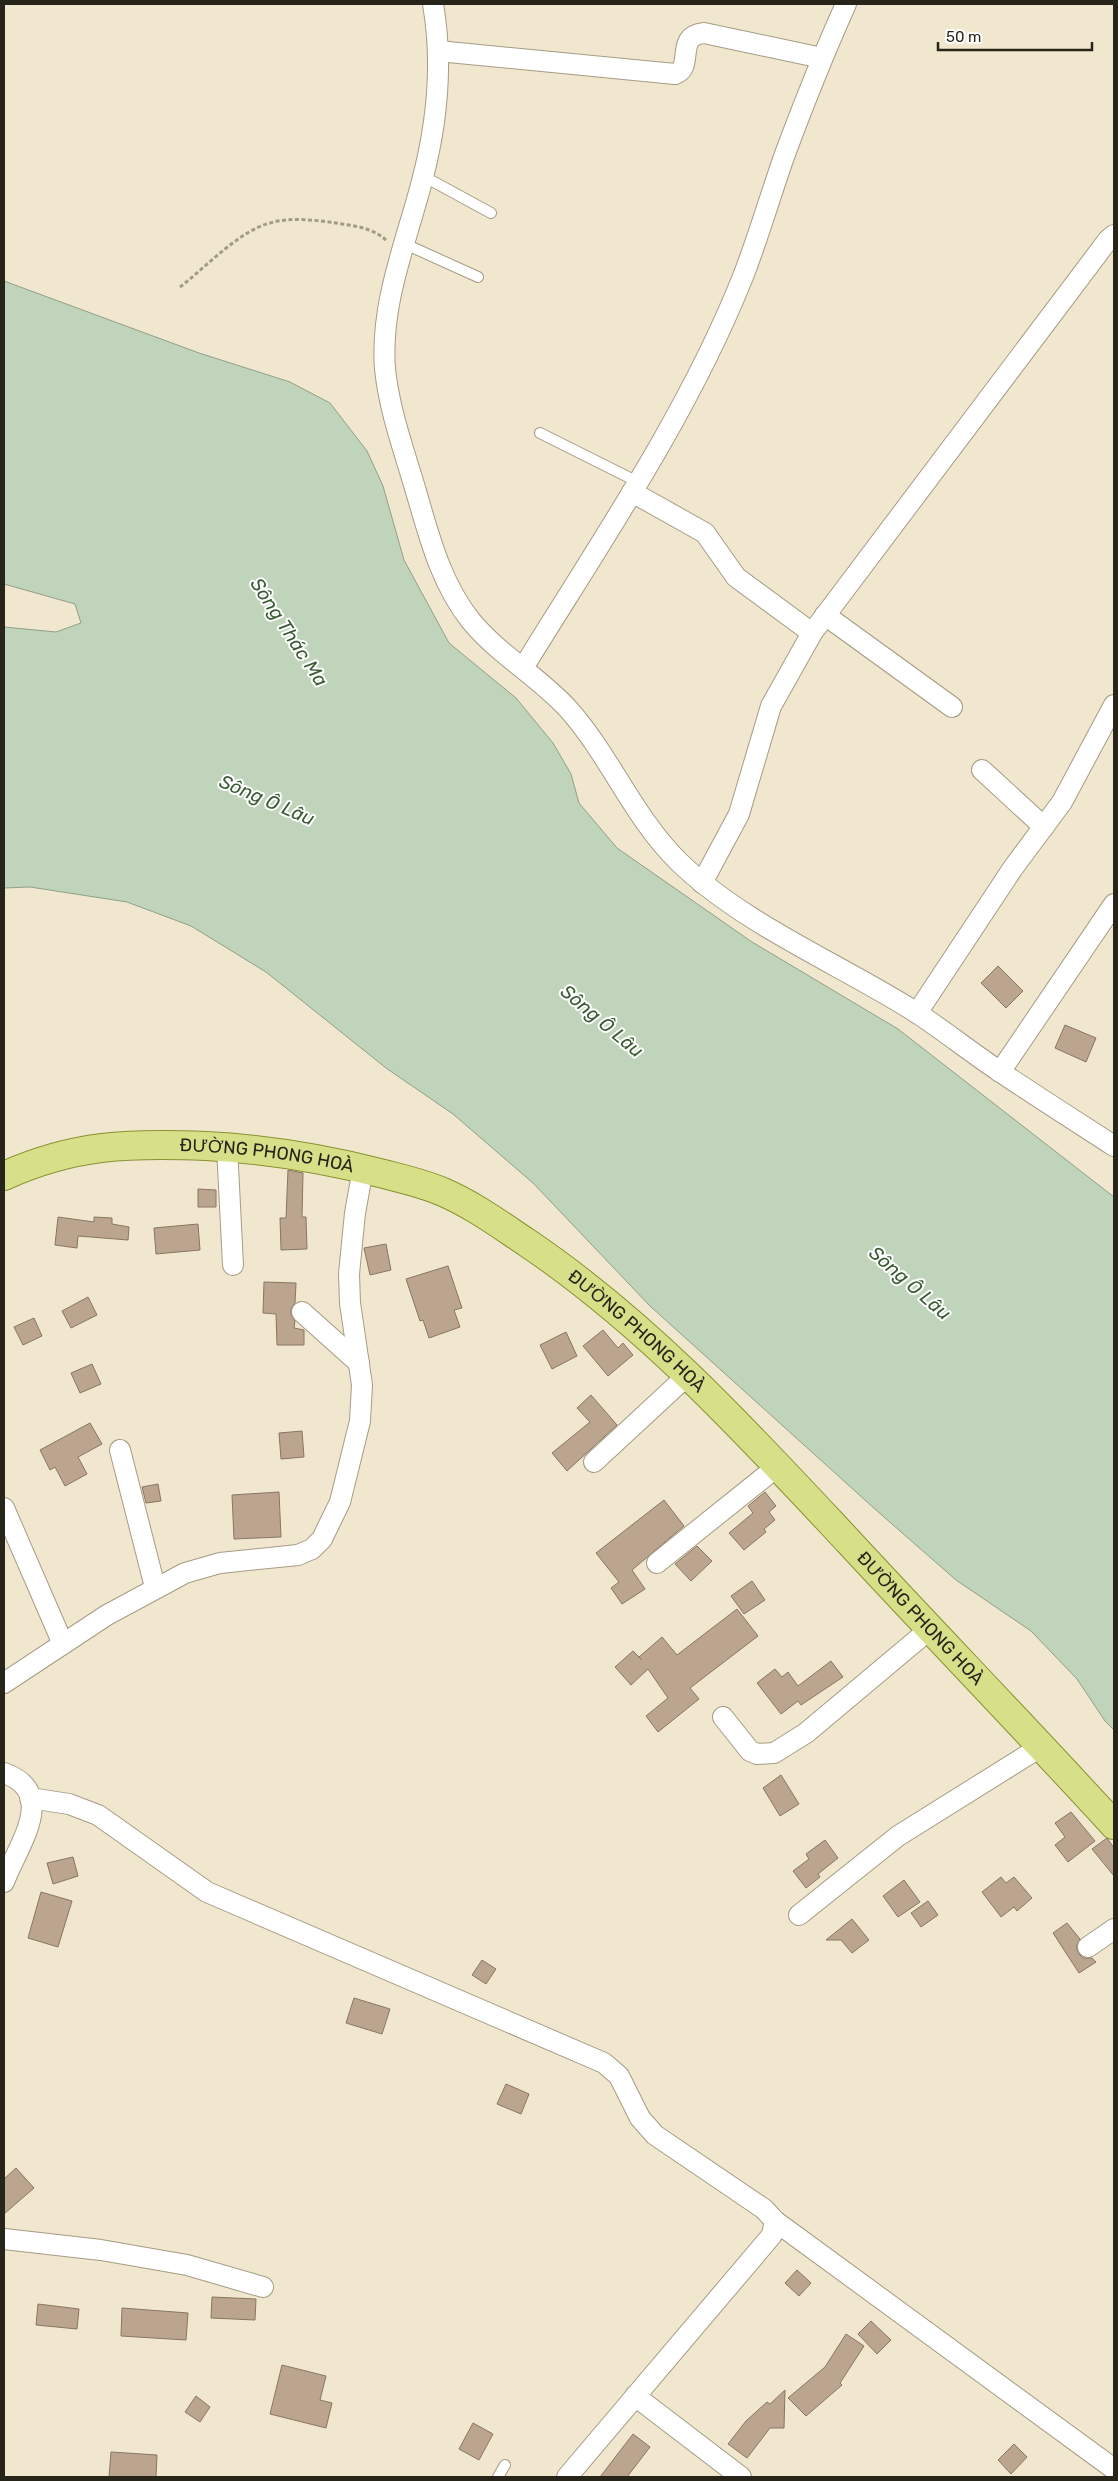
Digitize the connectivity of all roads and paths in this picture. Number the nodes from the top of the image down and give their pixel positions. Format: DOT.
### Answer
graph roads {
  1 [pos="433,4"];
  2 [pos="846,4"];
  3 [pos="438,51"];
  4 [pos="822,58"];
  5 [pos="423,176"];
  6 [pos="491,213"];
  7 [pos="1114,235"];
  8 [pos="402,251"];
  9 [pos="478,277"];
  10 [pos="180,288"];
  11 [pos="540,433"];
  12 [pos="635,487"];
  13 [pos="824,615"];
  14 [pos="812,633"];
  15 [pos="523,668"];
  16 [pos="1114,704"];
  17 [pos="952,707"];
  18 [pos="982,770"];
  19 [pos="1044,827"];
  20 [pos="702,883"];
  21 [pos="1114,904"];
  22 [pos="917,1013"];
  23 [pos="1000,1072"];
  24 [pos="1114,1146"];
  25 [pos="228,1147"];
  26 [pos="363,1169"];
  27 [pos="4,1176"];
  28 [pos="233,1265"];
  29 [pos="302,1312"];
  30 [pos="359,1363"];
  31 [pos="689,1374"];
  32 [pos="120,1450"];
  33 [pos="594,1462"];
  34 [pos="778,1466"];
  35 [pos="4,1508"];
  36 [pos="657,1563"];
  37 [pos="155,1587"];
  38 [pos="930,1628"];
  39 [pos="63,1644"];
  40 [pos="4,1683"];
  41 [pos="724,1717"];
  42 [pos="1042,1746"];
  43 [pos="4,1773"];
  44 [pos="30,1798"];
  45 [pos="1114,1825"];
  46 [pos="4,1882"];
  47 [pos="799,1915"];
  48 [pos="1114,1929"];
  49 [pos="1088,1946"];
  50 [pos="775,2221"];
  51 [pos="4,2239"];
  52 [pos="263,2287"];
  53 [pos="635,2396"];
  54 [pos="504,2465"];
  55 [pos="1114,2468"];
  56 [pos="498,2477"];
  57 [pos="567,2477"];
  58 [pos="741,2477"];
  1 -- 3 [label="street"];
  2 -- 4 [label="street"];
  3 -- 4 [label="street"];
  3 -- 5 [label="street"];
  4 -- 12 [label="street"];
  5 -- 6 [label="lane"];
  5 -- 8 [label="street"];
  7 -- 13 [label="street"];
  8 -- 9 [label="lane"];
  8 -- 10 [label="path"];
  8 -- 15 [label="street"];
  11 -- 12 [label="lane"];
  12 -- 14 [label="street"];
  12 -- 15 [label="street"];
  13 -- 14 [label="street"];
  13 -- 17 [label="street"];
  14 -- 20 [label="street"];
  15 -- 20 [label="street"];
  16 -- 19 [label="street"];
  18 -- 19 [label="street"];
  19 -- 22 [label="street"];
  20 -- 22 [label="street"];
  21 -- 23 [label="street"];
  22 -- 23 [label="street"];
  23 -- 24 [label="street"];
  25 -- 26 [label="main road, ĐƯỜNG PHONG HOÀ"];
  25 -- 27 [label="main road, ĐƯỜNG PHONG HOÀ"];
  25 -- 28 [label="street"];
  26 -- 30 [label="street"];
  26 -- 31 [label="main road, ĐƯỜNG PHONG HOÀ"];
  29 -- 30 [label="street"];
  30 -- 37 [label="street"];
  31 -- 33 [label="street"];
  31 -- 34 [label="main road, ĐƯỜNG PHONG HOÀ"];
  32 -- 37 [label="street"];
  34 -- 36 [label="street"];
  34 -- 38 [label="main road, ĐƯỜNG PHONG HOÀ"];
  35 -- 39 [label="street"];
  37 -- 39 [label="street"];
  38 -- 41 [label="street"];
  38 -- 42 [label="main road, ĐƯỜNG PHONG HOÀ"];
  39 -- 40 [label="street"];
  42 -- 45 [label="main road, ĐƯỜNG PHONG HOÀ"];
  42 -- 47 [label="street"];
  43 -- 44 [label="street"];
  44 -- 46 [label="street"];
  44 -- 50 [label="street"];
  48 -- 49 [label="street"];
  50 -- 53 [label="street"];
  50 -- 55 [label="street"];
  51 -- 52 [label="street"];
  53 -- 57 [label="street"];
  53 -- 58 [label="street"];
  54 -- 56 [label="lane"];
}
